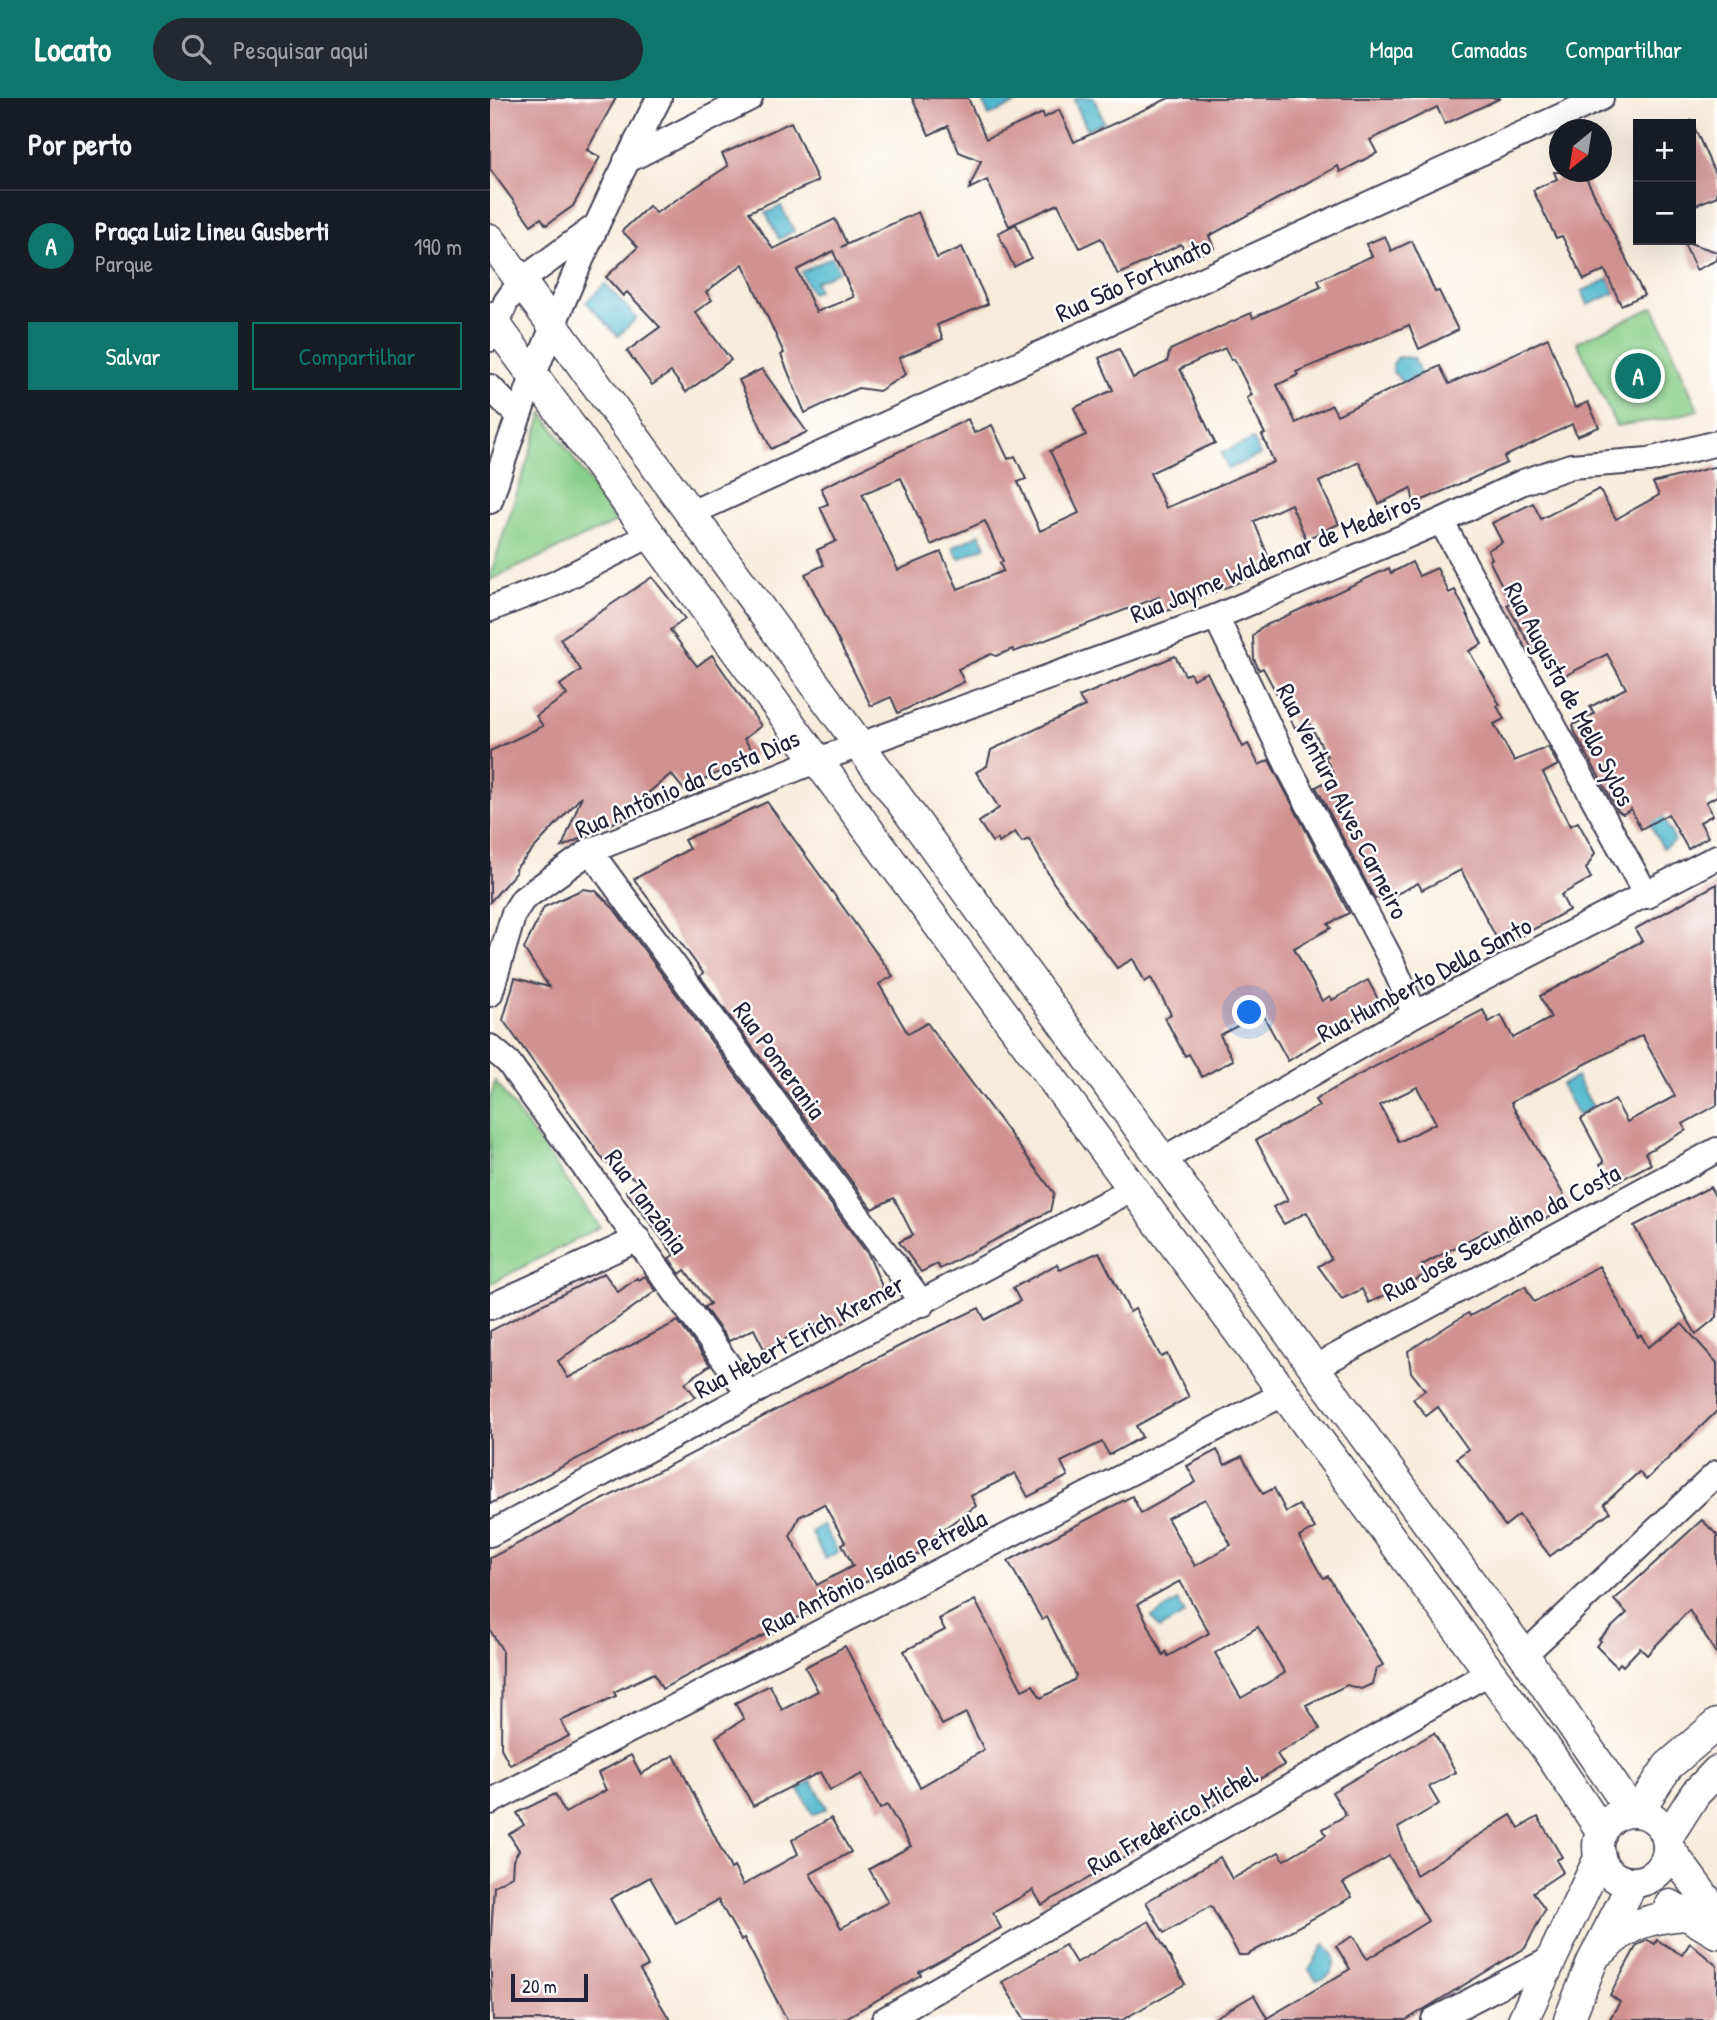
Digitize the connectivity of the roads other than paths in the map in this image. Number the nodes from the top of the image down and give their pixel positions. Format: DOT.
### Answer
graph roads {
  1 [pos="659,98"];
  2 [pos="750,98"];
  3 [pos="1601,98"];
  4 [pos="626,161"];
  5 [pos="593,229"];
  6 [pos="490,239"];
  7 [pos="521,281"];
  8 [pos="553,323"];
  9 [pos="492,328"];
  10 [pos="533,371"];
  11 [pos="490,387"];
  12 [pos="517,415"];
  13 [pos="1717,443"];
  14 [pos="490,501"];
  15 [pos="690,514"];
  16 [pos="1441,522"];
  17 [pos="652,534"];
  18 [pos="490,608"];
  19 [pos="1216,617"];
  20 [pos="860,747"];
  21 [pos="818,760"];
  22 [pos="590,851"];
  23 [pos="1717,857"];
  24 [pos="1647,896"];
  25 [pos="490,994"];
  26 [pos="1415,1014"];
  27 [pos="490,1047"];
  28 [pos="1717,1150"];
  29 [pos="1162,1160"];
  30 [pos="1134,1188"];
  31 [pos="638,1239"];
  32 [pos="923,1304"];
  33 [pos="490,1307"];
  34 [pos="1314,1368"];
  35 [pos="1285,1393"];
  36 [pos="750,1395"];
  37 [pos="1717,1473"];
  38 [pos="490,1534"];
  39 [pos="1524,1655"];
  40 [pos="1490,1672"];
  41 [pos="1717,1724"];
  42 [pos="1717,1771"];
  43 [pos="490,1802"];
  44 [pos="1635,1812"];
  45 [pos="1668,1842"];
  46 [pos="1601,1844"];
  47 [pos="1636,1882"];
  48 [pos="1717,1914"];
  49 [pos="1685,1915"];
  50 [pos="1717,1933"];
  51 [pos="1553,1958"];
  52 [pos="1592,1962"];
  53 [pos="884,2020"];
  54 [pos="1434,2020"];
  55 [pos="1523,2020"];
  56 [pos="1569,2020"];
  1 -- 4 [label="street"];
  2 -- 4 [label="street"];
  3 -- 15 [label="street, Rua São Fortunato"];
  4 -- 5 [label="street"];
  5 -- 7 [label="street"];
  5 -- 8 [label="street"];
  6 -- 7 [label="street"];
  7 -- 8 [label="street"];
  7 -- 9 [label="street"];
  8 -- 10 [label="street"];
  8 -- 15 [label="street"];
  9 -- 10 [label="street"];
  10 -- 12 [label="street"];
  10 -- 17 [label="street"];
  11 -- 12 [label="street"];
  12 -- 14 [label="street"];
  13 -- 16 [label="street, Rua Jayme Waldemar de Medeiros"];
  15 -- 20 [label="street"];
  16 -- 19 [label="street, Rua Jayme Waldemar de Medeiros"];
  16 -- 24 [label="street, Rua Augusta de Mello Sylos"];
  17 -- 18 [label="street"];
  17 -- 21 [label="street"];
  19 -- 20 [label="street, Rua Jayme Waldemar de Medeiros"];
  19 -- 26 [label="street, Rua Ventura Alves Carneiro"];
  20 -- 21 [label="street, Rua Antônio da Costa Dias"];
  20 -- 29 [label="street"];
  21 -- 22 [label="street, Rua Antônio da Costa Dias"];
  21 -- 30 [label="street"];
  22 -- 25 [label="street, Rua Antônio da Costa Dias"];
  22 -- 32 [label="street, Rua Pomerania"];
  23 -- 24 [label="street, Rua Humberto Della Santo"];
  24 -- 26 [label="street, Rua Humberto Della Santo"];
  26 -- 29 [label="street, Rua Humberto Della Santo"];
  27 -- 31 [label="street, Rua Tanzânia"];
  28 -- 34 [label="street, Rua José Secundino da Costa"];
  29 -- 34 [label="street"];
  30 -- 32 [label="street, Rua Hebert Erich Kremer"];
  30 -- 35 [label="street"];
  31 -- 33 [label="street"];
  31 -- 36 [label="street, Rua Tanzânia"];
  32 -- 36 [label="street, Rua Hebert Erich Kremer"];
  34 -- 39 [label="street"];
  35 -- 40 [label="street"];
  35 -- 43 [label="street, Rua Antônio Isaías Petrella"];
  36 -- 38 [label="street, Rua Hebert Erich Kremer"];
  37 -- 39 [label="street"];
  39 -- 44 [label="street"];
  40 -- 46 [label="street"];
  40 -- 53 [label="street, Rua Frederico Michel"];
  41 -- 44 [label="street"];
  42 -- 45 [label="street"];
  44 -- 45 [label="street"];
  44 -- 46 [label="street"];
  45 -- 47 [label="street"];
  45 -- 48 [label="street"];
  46 -- 47 [label="street"];
  46 -- 51 [label="street"];
  47 -- 49 [label="street"];
  47 -- 52 [label="street"];
  49 -- 50 [label="street"];
  49 -- 52 [label="street"];
  51 -- 54 [label="street"];
  51 -- 55 [label="street"];
  52 -- 56 [label="street"];
}
